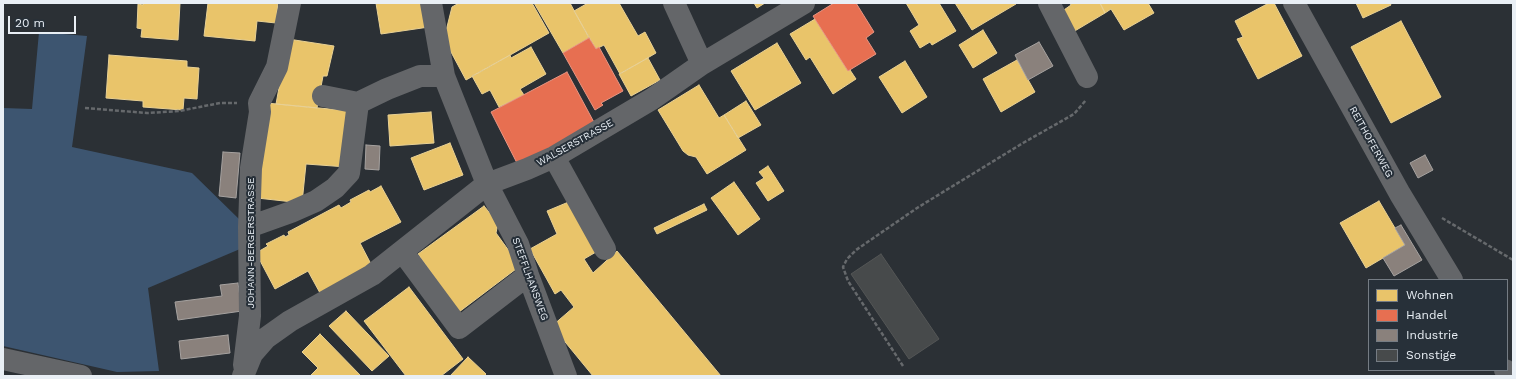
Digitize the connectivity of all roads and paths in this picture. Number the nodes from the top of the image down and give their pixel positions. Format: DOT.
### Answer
graph roads {
  1 [pos="290,3"];
  2 [pos="431,3"];
  3 [pos="674,3"];
  4 [pos="804,3"];
  5 [pos="1049,3"];
  6 [pos="1294,3"];
  7 [pos="702,64"];
  8 [pos="444,76"];
  9 [pos="1088,77"];
  10 [pos="323,96"];
  11 [pos="358,102"];
  12 [pos="259,103"];
  13 [pos="85,108"];
  14 [pos="554,157"];
  15 [pos="487,184"];
  16 [pos="1440,217"];
  17 [pos="249,227"];
  18 [pos="605,249"];
  19 [pos="402,250"];
  20 [pos="1513,260"];
  21 [pos="528,275"];
  22 [pos="1451,279"];
  23 [pos="3,359"];
  24 [pos="904,366"];
  25 [pos="81,376"];
  26 [pos="242,376"];
  27 [pos="566,376"];
  1 -- 12 [label="street, JOHANN-BERGERSTRASSE"];
  2 -- 8 [label="street, STEFFLHANSWEG"];
  3 -- 7 [label="street"];
  4 -- 7 [label="street, WALSERSTRASSE"];
  5 -- 9 [label="street"];
  6 -- 22 [label="street, REITHOFERWEG"];
  7 -- 14 [label="street, WALSERSTRASSE"];
  8 -- 11 [label="street"];
  8 -- 15 [label="street, STEFFLHANSWEG"];
  9 -- 24 [label="path"];
  10 -- 11 [label="street"];
  11 -- 17 [label="street"];
  12 -- 13 [label="path"];
  12 -- 17 [label="street, JOHANN-BERGERSTRASSE"];
  14 -- 15 [label="street, WALSERSTRASSE"];
  14 -- 18 [label="street"];
  15 -- 19 [label="street, WALSERSTRASSE"];
  15 -- 21 [label="street, STEFFLHANSWEG"];
  16 -- 20 [label="path"];
  17 -- 26 [label="street, JOHANN-BERGERSTRASSE"];
  19 -- 21 [label="street"];
  19 -- 26 [label="street, WALSERSTRASSE"];
  21 -- 27 [label="street, STEFFLHANSWEG"];
  23 -- 25 [label="street"];
}
